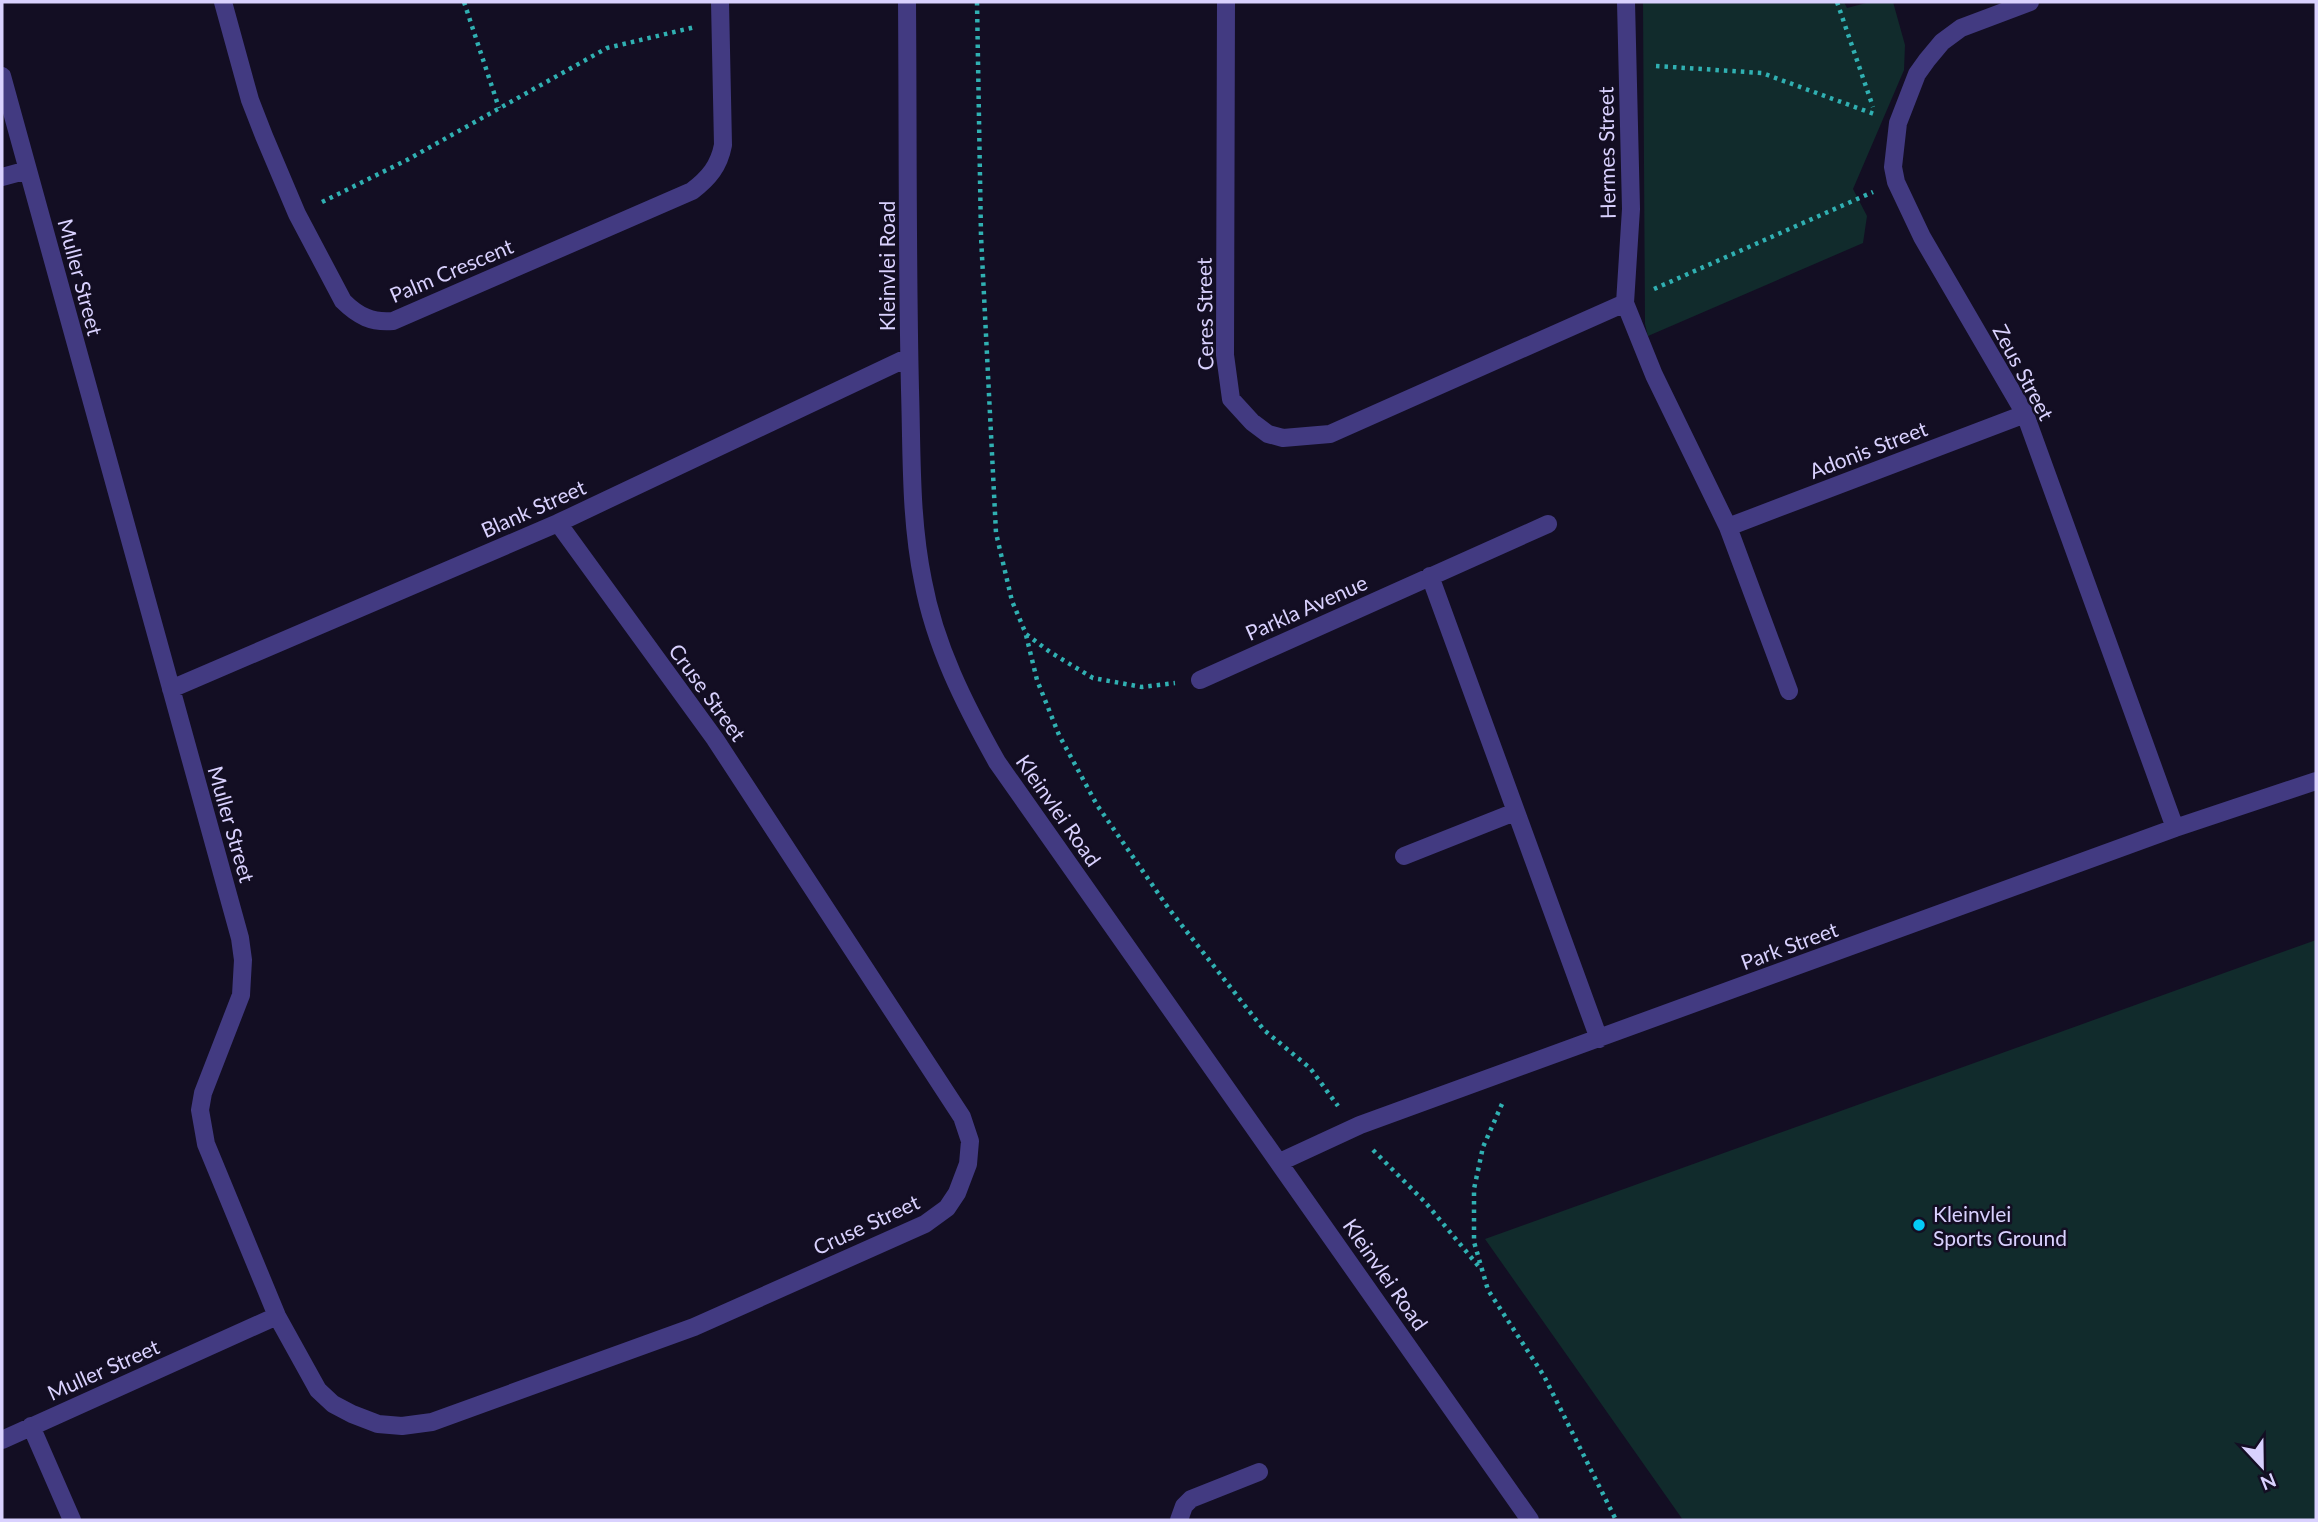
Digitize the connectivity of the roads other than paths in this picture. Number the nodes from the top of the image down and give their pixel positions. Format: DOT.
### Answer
graph roads {
  1 [pos="223,2"];
  2 [pos="720,2"];
  3 [pos="907,2"];
  4 [pos="1226,2"];
  5 [pos="1626,2"];
  6 [pos="2030,2"];
  7 [pos="2,76"];
  8 [pos="28,170"];
  9 [pos="2,177"];
  10 [pos="1625,303"];
  11 [pos="909,357"];
  12 [pos="2025,414"];
  13 [pos="558,523"];
  14 [pos="1548,524"];
  15 [pos="1728,527"];
  16 [pos="1430,576"];
  17 [pos="1200,680"];
  18 [pos="171,689"];
  19 [pos="1788,691"];
  20 [pos="2316,780"];
  21 [pos="1516,812"];
  22 [pos="2175,828"];
  23 [pos="1404,856"];
  24 [pos="1599,1038"];
  25 [pos="1280,1162"];
  26 [pos="277,1316"];
  27 [pos="31,1426"];
  28 [pos="2,1440"];
  29 [pos="1259,1472"];
  30 [pos="72,1520"];
  31 [pos="1179,1520"];
  32 [pos="1530,1520"];
  1 -- 2 [label="street, Palm Crescent"];
  3 -- 11 [label="street, Kleinvlei Road"];
  4 -- 10 [label="street, Ceres Street"];
  5 -- 10 [label="street, Hermes Street"];
  6 -- 12 [label="street, Zeus Street"];
  7 -- 8 [label="street, Muller Street"];
  8 -- 9 [label="street"];
  8 -- 18 [label="street, Muller Street"];
  10 -- 15 [label="street"];
  11 -- 13 [label="street, Blank Street"];
  11 -- 25 [label="street, Kleinvlei Road"];
  12 -- 15 [label="street, Adonis Street"];
  12 -- 22 [label="street, Zeus Street"];
  13 -- 18 [label="street, Blank Street"];
  13 -- 26 [label="street, Cruse Street"];
  14 -- 16 [label="street, Parkla Avenue"];
  15 -- 19 [label="street"];
  16 -- 17 [label="street, Parkla Avenue"];
  16 -- 21 [label="street"];
  18 -- 26 [label="street, Muller Street"];
  20 -- 22 [label="street, Park Street"];
  21 -- 23 [label="street"];
  21 -- 24 [label="street"];
  22 -- 24 [label="street, Park Street"];
  24 -- 25 [label="street, Park Street"];
  25 -- 32 [label="street, Kleinvlei Road"];
  26 -- 27 [label="street, Muller Street"];
  27 -- 28 [label="street, Muller Street"];
  27 -- 30 [label="street, Muller Street"];
  29 -- 31 [label="street"];
}
